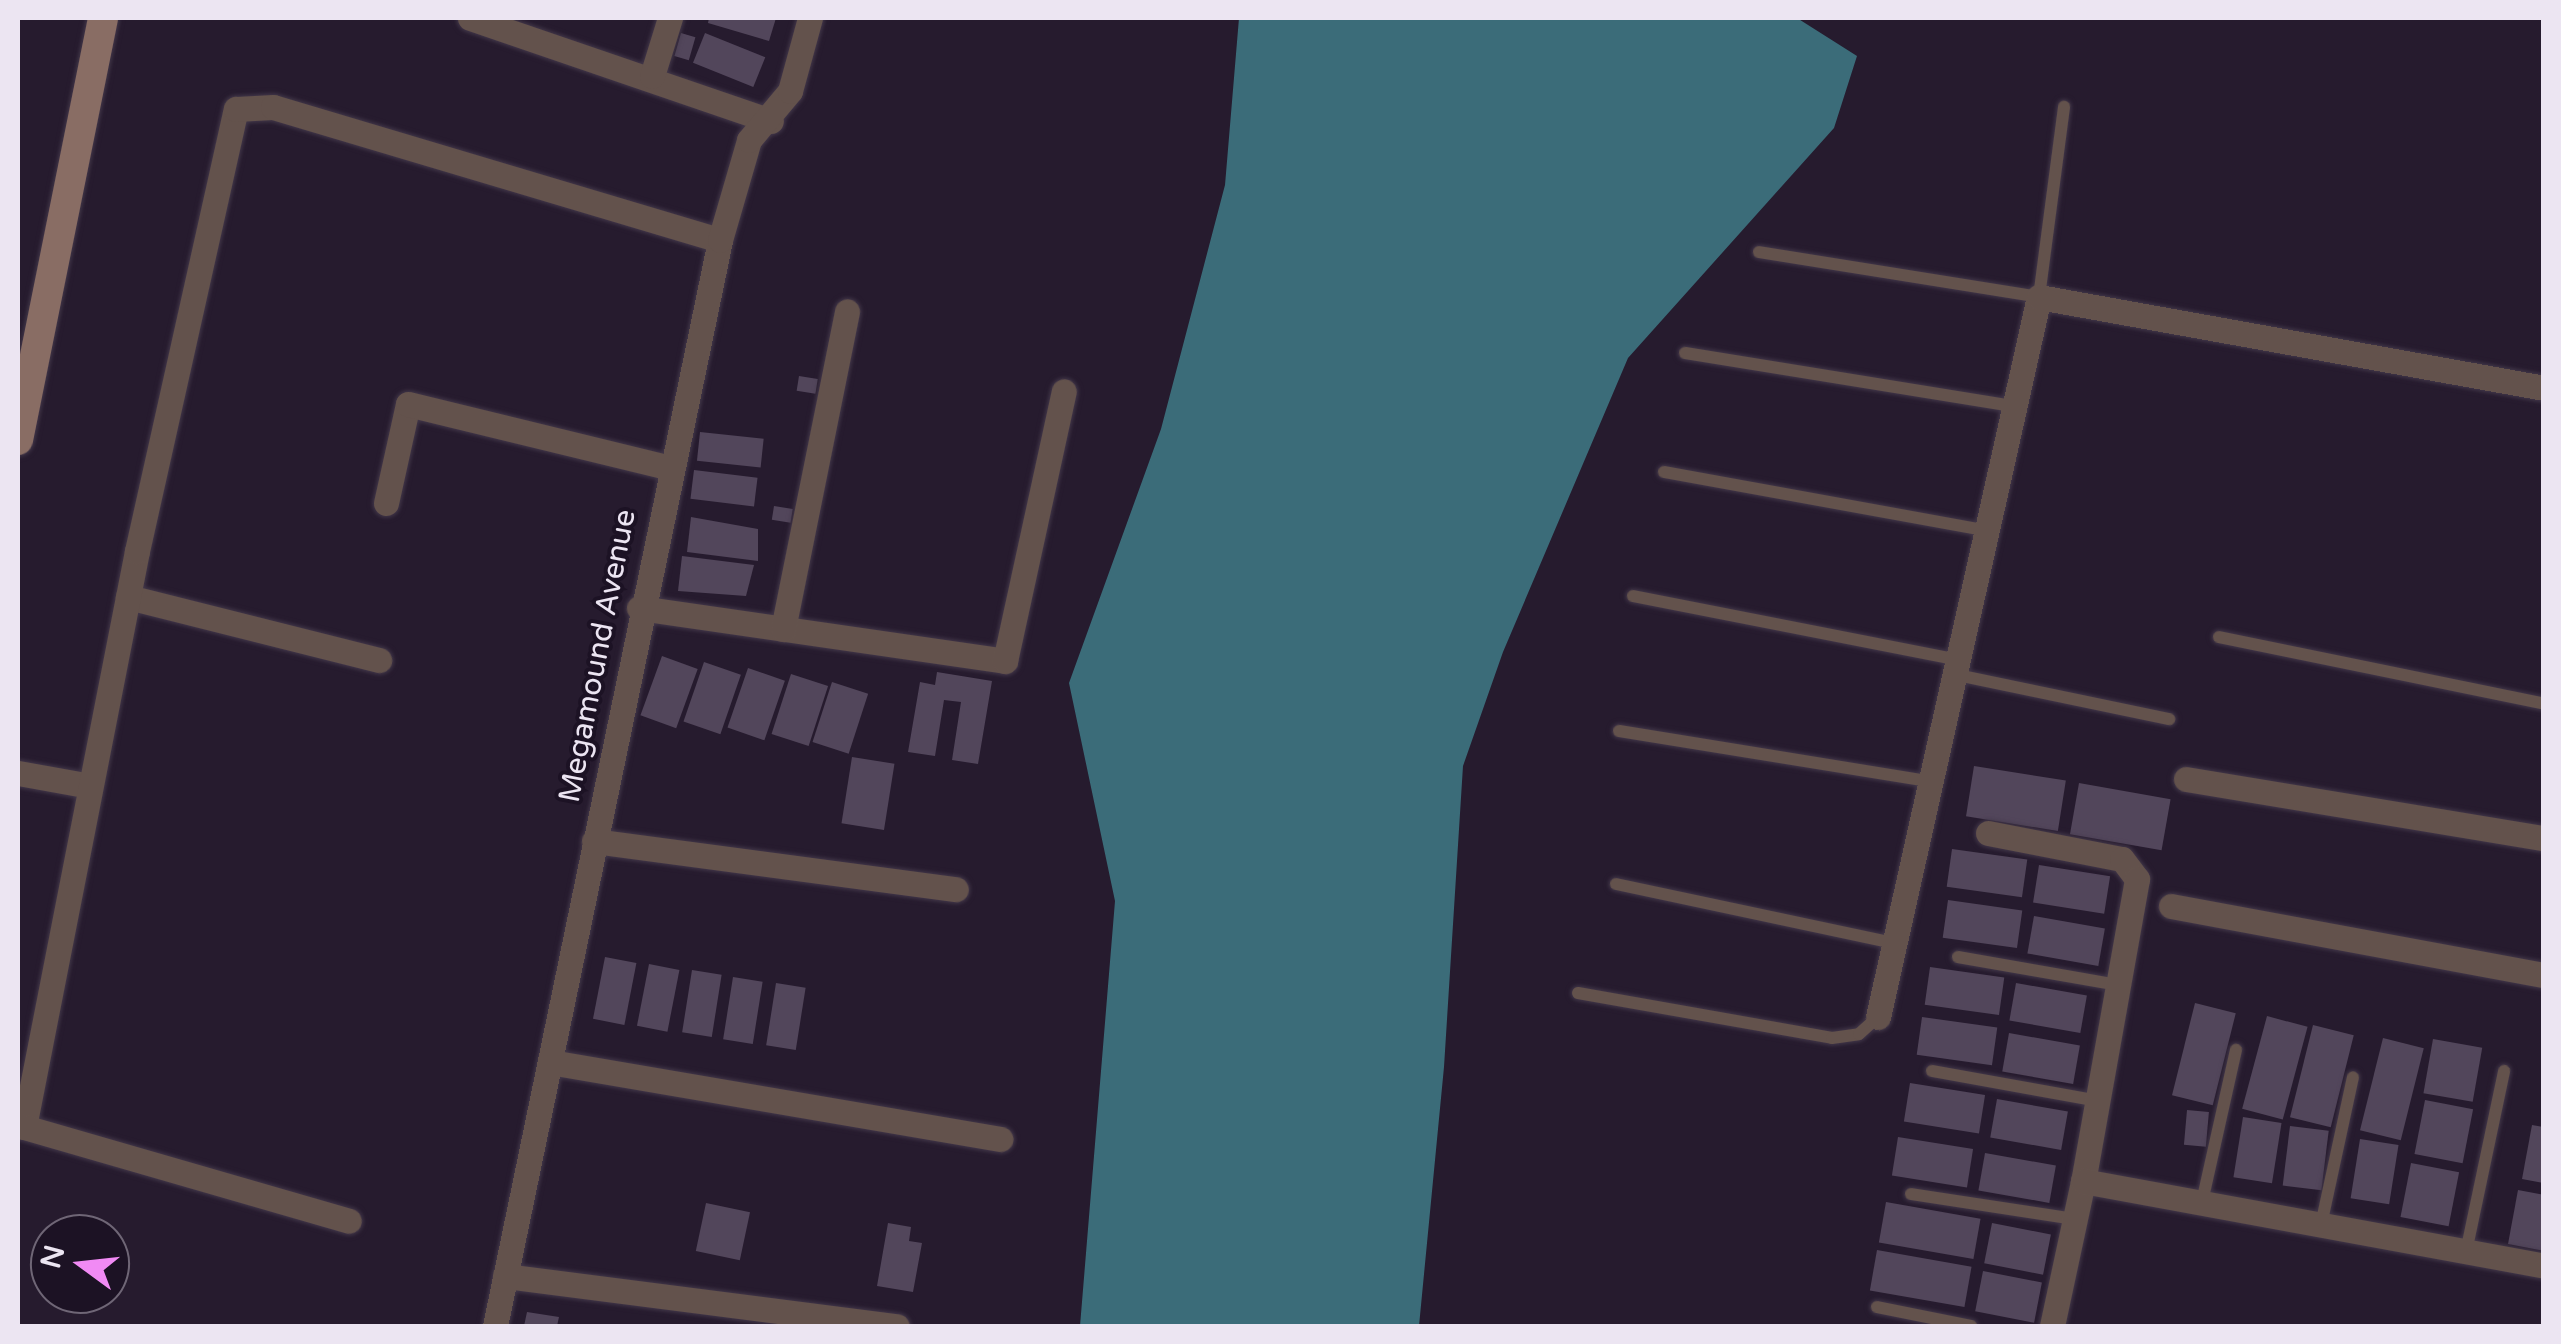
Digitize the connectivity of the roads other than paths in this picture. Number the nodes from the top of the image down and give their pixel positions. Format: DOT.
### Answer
graph roads {
  1 [pos="104,18"];
  2 [pos="470,18"];
  3 [pos="670,18"];
  4 [pos="810,18"];
  5 [pos="652,76"];
  6 [pos="2064,107"];
  7 [pos="771,121"];
  8 [pos="720,240"];
  9 [pos="1759,252"];
  10 [pos="2040,297"];
  11 [pos="848,312"];
  12 [pos="1686,353"];
  13 [pos="2544,388"];
  14 [pos="1064,391"];
  15 [pos="2013,406"];
  16 [pos="18,440"];
  17 [pos="670,468"];
  18 [pos="1664,472"];
  19 [pos="386,503"];
  20 [pos="1984,530"];
  21 [pos="1632,596"];
  22 [pos="128,597"];
  23 [pos="640,608"];
  24 [pos="783,629"];
  25 [pos="2219,638"];
  26 [pos="379,660"];
  27 [pos="1952,666"];
  28 [pos="2544,704"];
  29 [pos="2170,719"];
  30 [pos="1619,732"];
  31 [pos="18,773"];
  32 [pos="2186,779"];
  33 [pos="1927,782"];
  34 [pos="90,786"];
  35 [pos="1988,833"];
  36 [pos="2544,838"];
  37 [pos="594,841"];
  38 [pos="1616,884"];
  39 [pos="956,889"];
  40 [pos="2171,906"];
  41 [pos="1893,942"];
  42 [pos="1958,956"];
  43 [pos="2544,974"];
  44 [pos="2119,985"];
  45 [pos="1578,993"];
  46 [pos="1878,1018"];
  47 [pos="2236,1050"];
  48 [pos="550,1062"];
  49 [pos="1932,1071"];
  50 [pos="2504,1071"];
  51 [pos="2353,1077"];
  52 [pos="2098,1101"];
  53 [pos="21,1126"];
  54 [pos="1000,1139"];
  55 [pos="2083,1181"];
  56 [pos="1911,1194"];
  57 [pos="2202,1202"];
  58 [pos="2075,1219"];
  59 [pos="349,1220"];
  60 [pos="2321,1224"];
  61 [pos="2466,1252"];
  62 [pos="2544,1266"];
  63 [pos="505,1276"];
  64 [pos="1876,1307"];
  65 [pos="495,1326"];
  66 [pos="897,1326"];
  67 [pos="1971,1326"];
  68 [pos="2052,1326"];
  1 -- 16 [label="street"];
  2 -- 5 [label="street"];
  3 -- 5 [label="street"];
  4 -- 7 [label="street, Megamound Avenue"];
  5 -- 7 [label="street"];
  6 -- 10 [label="lane"];
  7 -- 8 [label="street, Megamound Avenue"];
  8 -- 17 [label="street, Megamound Avenue"];
  8 -- 22 [label="street"];
  9 -- 10 [label="lane"];
  10 -- 13 [label="street"];
  10 -- 15 [label="street"];
  11 -- 24 [label="street"];
  12 -- 15 [label="lane"];
  14 -- 24 [label="street"];
  15 -- 20 [label="street"];
  17 -- 19 [label="street"];
  17 -- 23 [label="street, Megamound Avenue"];
  18 -- 20 [label="lane"];
  20 -- 27 [label="street"];
  21 -- 27 [label="lane"];
  22 -- 26 [label="street"];
  22 -- 34 [label="street"];
  23 -- 24 [label="street"];
  23 -- 37 [label="street, Megamound Avenue"];
  25 -- 28 [label="lane"];
  27 -- 29 [label="lane"];
  27 -- 33 [label="street"];
  30 -- 33 [label="lane"];
  31 -- 34 [label="street"];
  32 -- 36 [label="street"];
  33 -- 41 [label="street"];
  34 -- 53 [label="street"];
  35 -- 44 [label="street"];
  37 -- 39 [label="street"];
  37 -- 48 [label="street, Megamound Avenue"];
  38 -- 41 [label="lane"];
  40 -- 43 [label="street"];
  41 -- 46 [label="street"];
  42 -- 44 [label="lane"];
  44 -- 52 [label="street"];
  45 -- 46 [label="lane"];
  47 -- 57 [label="lane"];
  48 -- 54 [label="street"];
  48 -- 63 [label="street, Megamound Avenue"];
  49 -- 52 [label="lane"];
  50 -- 61 [label="lane"];
  51 -- 60 [label="lane"];
  52 -- 55 [label="street"];
  53 -- 59 [label="street"];
  55 -- 57 [label="street"];
  55 -- 58 [label="street"];
  56 -- 58 [label="lane"];
  57 -- 60 [label="street"];
  58 -- 68 [label="street"];
  60 -- 61 [label="street"];
  61 -- 62 [label="street"];
  63 -- 65 [label="street, Megamound Avenue"];
  63 -- 66 [label="street"];
  64 -- 67 [label="lane"];
}
